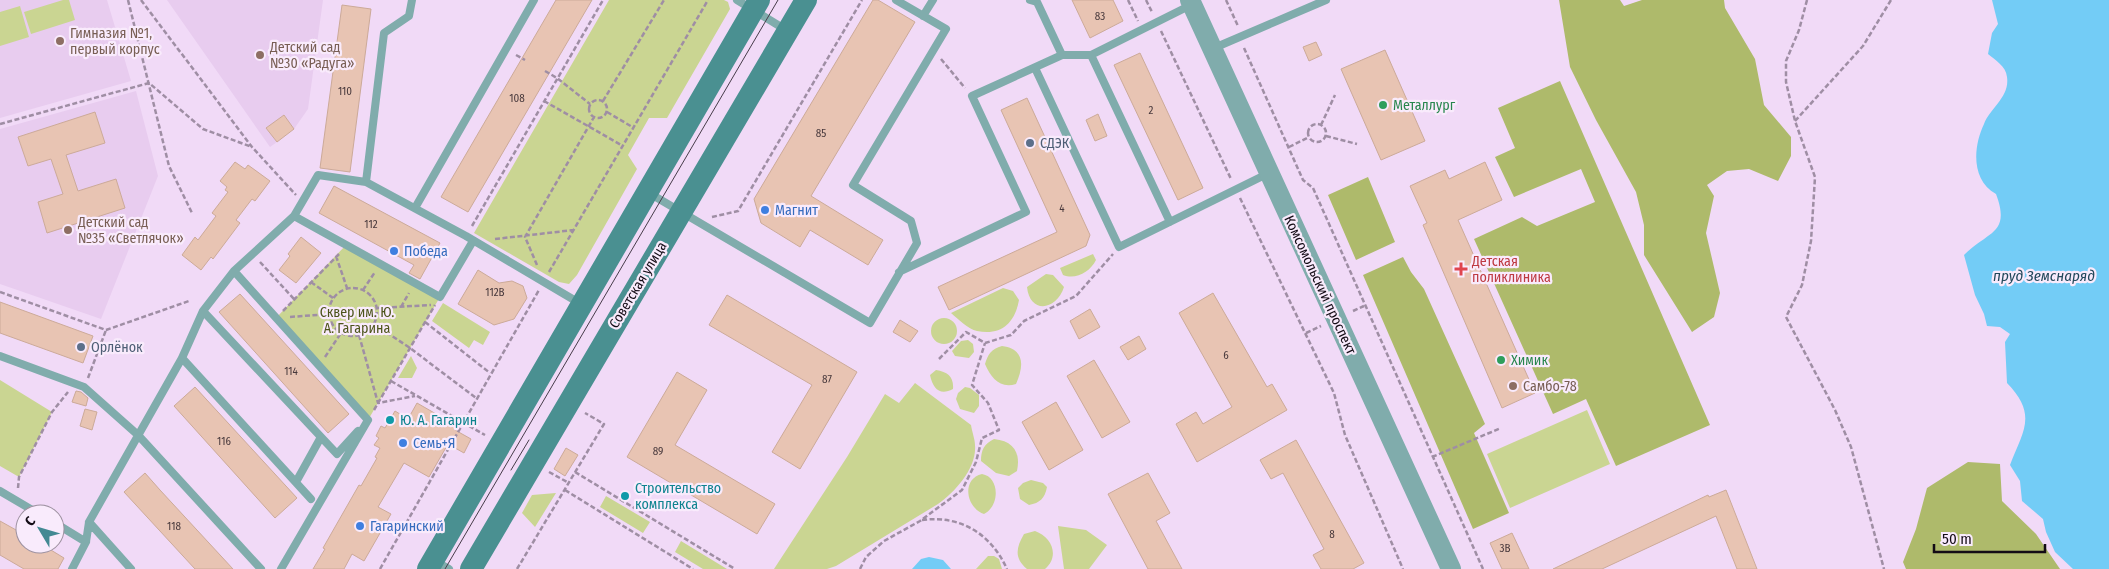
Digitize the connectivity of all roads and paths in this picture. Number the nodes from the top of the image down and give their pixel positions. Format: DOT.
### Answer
graph roads {
  1 [pos="128,0"];
  2 [pos="141,0"];
  3 [pos="412,0"];
  4 [pos="534,0"];
  5 [pos="603,0"];
  6 [pos="664,0"];
  7 [pos="708,0"];
  8 [pos="806,0"];
  9 [pos="862,0"];
  10 [pos="896,0"];
  11 [pos="933,0"];
  12 [pos="1030,0"];
  13 [pos="1128,0"];
  14 [pos="1146,0"];
  15 [pos="1226,0"];
  16 [pos="1326,0"];
  17 [pos="1806,0"];
  18 [pos="1891,0"];
  19 [pos="1191,2"];
  20 [pos="750,3"];
  21 [pos="923,16"];
  22 [pos="1157,22"];
  23 [pos="1142,29"];
  24 [pos="788,31"];
  25 [pos="1243,36"];
  26 [pos="1212,49"];
  27 [pos="934,50"];
  28 [pos="1091,54"];
  29 [pos="1062,55"];
  30 [pos="1034,68"];
  31 [pos="545,72"];
  32 [pos="557,78"];
  33 [pos="149,83"];
  34 [pos="972,96"];
  35 [pos="1335,96"];
  36 [pos="544,101"];
  37 [pos="603,101"];
  38 [pos="590,104"];
  39 [pos="607,112"];
  40 [pos="594,117"];
  41 [pos="1796,121"];
  42 [pos="0,124"];
  43 [pos="1321,125"];
  44 [pos="588,126"];
  45 [pos="634,128"];
  46 [pos="1326,136"];
  47 [pos="1309,137"];
  48 [pos="1357,144"];
  49 [pos="623,146"];
  50 [pos="252,147"];
  51 [pos="1289,147"];
  52 [pos="1269,173"];
  53 [pos="366,182"];
  54 [pos="1236,190"];
  55 [pos="647,192"];
  56 [pos="303,202"];
  57 [pos="415,208"];
  58 [pos="192,213"];
  59 [pos="294,216"];
  60 [pos="689,216"];
  61 [pos="1170,222"];
  62 [pos="574,230"];
  63 [pos="466,236"];
  64 [pos="525,237"];
  65 [pos="473,241"];
  66 [pos="346,245"];
  67 [pos="1119,247"];
  68 [pos="253,254"];
  69 [pos="336,256"];
  70 [pos="380,264"];
  71 [pos="234,271"];
  72 [pos="899,272"];
  73 [pos="544,281"];
  74 [pos="311,282"];
  75 [pos="415,283"];
  76 [pos="347,288"];
  77 [pos="363,290"];
  78 [pos="0,292"];
  79 [pos="333,298"];
  80 [pos="294,299"];
  81 [pos="189,301"];
  82 [pos="582,304"];
  83 [pos="401,306"];
  84 [pos="1364,306"];
  85 [pos="376,308"];
  86 [pos="202,311"];
  87 [pos="1353,311"];
  88 [pos="329,314"];
  89 [pos="276,318"];
  90 [pos="425,322"];
  91 [pos="374,324"];
  92 [pos="1325,324"];
  93 [pos="106,330"];
  94 [pos="341,333"];
  95 [pos="1305,334"];
  96 [pos="359,335"];
  97 [pos="985,343"];
  98 [pos="410,348"];
  99 [pos="0,356"];
  100 [pos="182,358"];
  101 [pos="939,359"];
  102 [pos="319,366"];
  103 [pos="490,373"];
  104 [pos="391,381"];
  105 [pos="76,384"];
  106 [pos="84,387"];
  107 [pos="417,396"];
  108 [pos="476,398"];
  109 [pos="378,403"];
  110 [pos="590,405"];
  111 [pos="368,420"];
  112 [pos="462,422"];
  113 [pos="1501,428"];
  114 [pos="138,435"];
  115 [pos="321,437"];
  116 [pos="488,437"];
  117 [pos="1432,457"];
  118 [pos="549,472"];
  119 [pos="575,472"];
  120 [pos="296,482"];
  121 [pos="569,483"];
  122 [pos="564,490"];
  123 [pos="0,491"];
  124 [pos="310,499"];
  125 [pos="17,501"];
  126 [pos="22,504"];
  127 [pos="920,521"];
  128 [pos="89,522"];
  129 [pos="65,529"];
  130 [pos="86,542"];
  131 [pos="436,566"];
  132 [pos="72,569"];
  133 [pos="131,569"];
  134 [pos="261,569"];
  135 [pos="281,569"];
  136 [pos="380,569"];
  137 [pos="471,569"];
  138 [pos="517,569"];
  139 [pos="693,569"];
  140 [pos="735,569"];
  141 [pos="860,569"];
  142 [pos="1007,569"];
  143 [pos="1403,569"];
  144 [pos="1451,569"];
  145 [pos="1482,569"];
  146 [pos="1884,569"];
  1 -- 33 [label="path"];
  2 -- 50 [label="path"];
  3 -- 53 [label="lane"];
  4 -- 57 [label="lane"];
  5 -- 32 [label="path"];
  6 -- 37 [label="path"];
  7 -- 45 [label="path"];
  8 -- 24 [label="main road, Советская улица"];
  9 -- 60 [label="path"];
  10 -- 21 [label="lane"];
  11 -- 21 [label="lane"];
  12 -- 29 [label="lane"];
  13 -- 23 [label="path"];
  14 -- 22 [label="path"];
  15 -- 25 [label="path"];
  16 -- 25 [label="lane"];
  17 -- 41 [label="path"];
  18 -- 41 [label="path"];
  19 -- 22 [label="lane"];
  19 -- 26 [label="street, Комсомольский проспект"];
  20 -- 24 [label="lane"];
  20 -- 55 [label="main road"];
  21 -- 27 [label="lane"];
  22 -- 23 [label="lane"];
  22 -- 54 [label="path"];
  23 -- 28 [label="lane"];
  24 -- 60 [label="main road, Советская улица"];
  25 -- 26 [label="lane"];
  25 -- 51 [label="path"];
  26 -- 52 [label="street, Комсомольский проспект"];
  27 -- 34 [label="path"];
  27 -- 72 [label="lane"];
  28 -- 29 [label="lane"];
  28 -- 61 [label="lane"];
  29 -- 30 [label="lane"];
  30 -- 34 [label="lane"];
  30 -- 67 [label="lane"];
  31 -- 32 [label="path"];
  32 -- 36 [label="path"];
  32 -- 38 [label="path"];
  33 -- 42 [label="path"];
  33 -- 50 [label="path"];
  33 -- 58 [label="path"];
  34 -- 72 [label="lane"];
  35 -- 43 [label="path"];
  36 -- 44 [label="path"];
  36 -- 63 [label="path"];
  37 -- 38 [label="path"];
  37 -- 39 [label="path"];
  38 -- 40 [label="path"];
  39 -- 40 [label="path"];
  39 -- 45 [label="path"];
  40 -- 44 [label="path"];
  41 -- 146 [label="path"];
  43 -- 46 [label="path"];
  43 -- 47 [label="path"];
  44 -- 49 [label="path"];
  44 -- 64 [label="path"];
  45 -- 49 [label="path"];
  46 -- 47 [label="path"];
  46 -- 48 [label="path"];
  47 -- 51 [label="path"];
  49 -- 62 [label="path"];
  50 -- 56 [label="path"];
  51 -- 84 [label="path"];
  52 -- 54 [label="lane"];
  52 -- 144 [label="street, Комсомольский проспект"];
  53 -- 56 [label="lane"];
  53 -- 57 [label="lane"];
  54 -- 61 [label="lane"];
  54 -- 95 [label="path"];
  55 -- 60 [label="lane"];
  55 -- 82 [label="main road"];
  56 -- 59 [label="lane"];
  57 -- 63 [label="lane"];
  59 -- 66 [label="lane"];
  59 -- 68 [label="lane"];
  60 -- 72 [label="lane"];
  60 -- 137 [label="main road, Советская улица"];
  61 -- 67 [label="lane"];
  62 -- 64 [label="path"];
  62 -- 73 [label="path"];
  63 -- 65 [label="lane"];
  64 -- 65 [label="path"];
  64 -- 73 [label="path"];
  65 -- 73 [label="lane"];
  65 -- 75 [label="lane"];
  66 -- 69 [label="path"];
  66 -- 70 [label="lane"];
  67 -- 97 [label="path"];
  68 -- 71 [label="lane"];
  68 -- 80 [label="path"];
  69 -- 74 [label="path"];
  69 -- 76 [label="path"];
  70 -- 75 [label="lane"];
  70 -- 77 [label="path"];
  71 -- 86 [label="lane"];
  71 -- 89 [label="lane"];
  73 -- 82 [label="lane"];
  73 -- 103 [label="path"];
  74 -- 79 [label="path"];
  74 -- 80 [label="path"];
  75 -- 83 [label="path"];
  76 -- 77 [label="path"];
  76 -- 79 [label="path"];
  77 -- 85 [label="path"];
  78 -- 93 [label="path"];
  79 -- 88 [label="path"];
  80 -- 89 [label="path"];
  81 -- 93 [label="path"];
  82 -- 131 [label="main road"];
  83 -- 85 [label="path"];
  83 -- 90 [label="path"];
  84 -- 87 [label="path"];
  84 -- 117 [label="path"];
  85 -- 91 [label="path"];
  86 -- 100 [label="lane"];
  86 -- 115 [label="lane"];
  88 -- 89 [label="path"];
  88 -- 94 [label="path"];
  89 -- 102 [label="lane"];
  90 -- 98 [label="path"];
  90 -- 103 [label="path"];
  91 -- 96 [label="path"];
  91 -- 98 [label="path"];
  92 -- 95 [label="path"];
  93 -- 106 [label="path"];
  94 -- 96 [label="path"];
  94 -- 102 [label="path"];
  95 -- 143 [label="path"];
  96 -- 109 [label="path"];
  97 -- 101 [label="path"];
  97 -- 127 [label="path"];
  98 -- 104 [label="path"];
  98 -- 108 [label="path"];
  99 -- 105 [label="lane"];
  100 -- 114 [label="lane"];
  100 -- 120 [label="lane"];
  102 -- 111 [label="lane"];
  103 -- 108 [label="path"];
  104 -- 107 [label="path"];
  104 -- 109 [label="path"];
  105 -- 106 [label="lane"];
  105 -- 125 [label="path"];
  106 -- 114 [label="lane"];
  107 -- 109 [label="path"];
  107 -- 112 [label="path"];
  108 -- 112 [label="path"];
  109 -- 111 [label="path"];
  110 -- 119 [label="path"];
  111 -- 115 [label="lane"];
  111 -- 135 [label="lane"];
  112 -- 116 [label="path"];
  112 -- 136 [label="path"];
  113 -- 117 [label="path"];
  114 -- 128 [label="lane"];
  114 -- 134 [label="lane"];
  115 -- 120 [label="lane"];
  117 -- 145 [label="path"];
  118 -- 121 [label="path"];
  119 -- 121 [label="path"];
  119 -- 140 [label="path"];
  120 -- 124 [label="lane"];
  121 -- 122 [label="path"];
  122 -- 138 [label="path"];
  122 -- 139 [label="path"];
  123 -- 125 [label="lane"];
  125 -- 126 [label="lane"];
  127 -- 141 [label="path"];
  127 -- 142 [label="path"];
  128 -- 130 [label="lane"];
  128 -- 133 [label="lane"];
  129 -- 130 [label="lane"];
  130 -- 132 [label="lane"];
}
